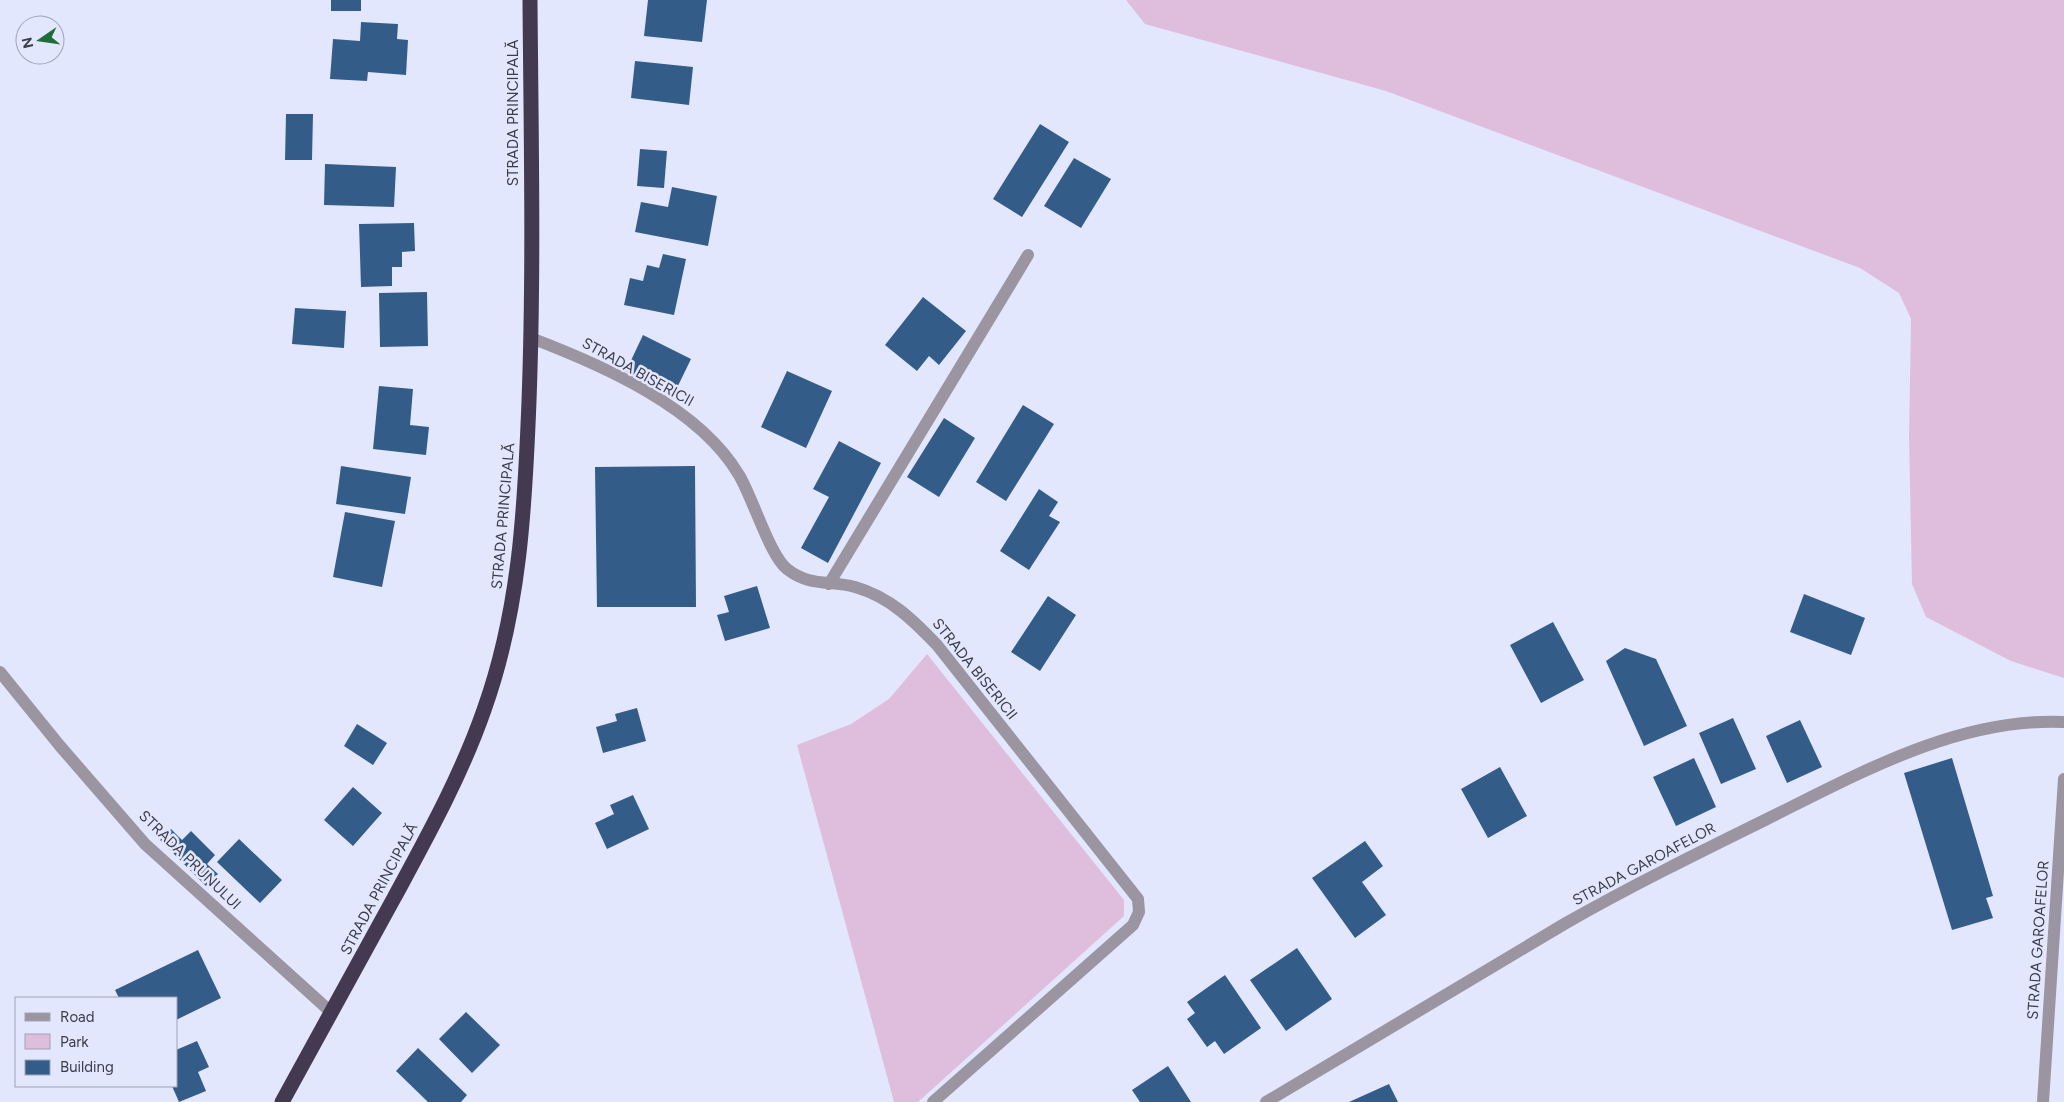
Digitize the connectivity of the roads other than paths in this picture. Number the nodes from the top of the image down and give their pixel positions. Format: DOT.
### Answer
graph roads {
  1 [pos="530,0"];
  2 [pos="1028,255"];
  3 [pos="531,338"];
  4 [pos="829,584"];
  5 [pos="0,672"];
  6 [pos="2064,722"];
  7 [pos="2064,780"];
  8 [pos="332,1013"];
  9 [pos="282,1102"];
  10 [pos="933,1102"];
  11 [pos="1266,1102"];
  12 [pos="2044,1102"];
  1 -- 3 [label="highway, STRADA PRINCIPALĂ"];
  2 -- 4 [label="street"];
  3 -- 4 [label="street, STRADA BISERICII"];
  3 -- 8 [label="highway, STRADA PRINCIPALĂ"];
  4 -- 10 [label="street, STRADA BISERICII"];
  5 -- 8 [label="street, STRADA PRUNULUI"];
  6 -- 11 [label="street, STRADA GAROAFELOR"];
  7 -- 12 [label="street, STRADA GAROAFELOR"];
  8 -- 9 [label="highway, STRADA PRINCIPALĂ"];
}
